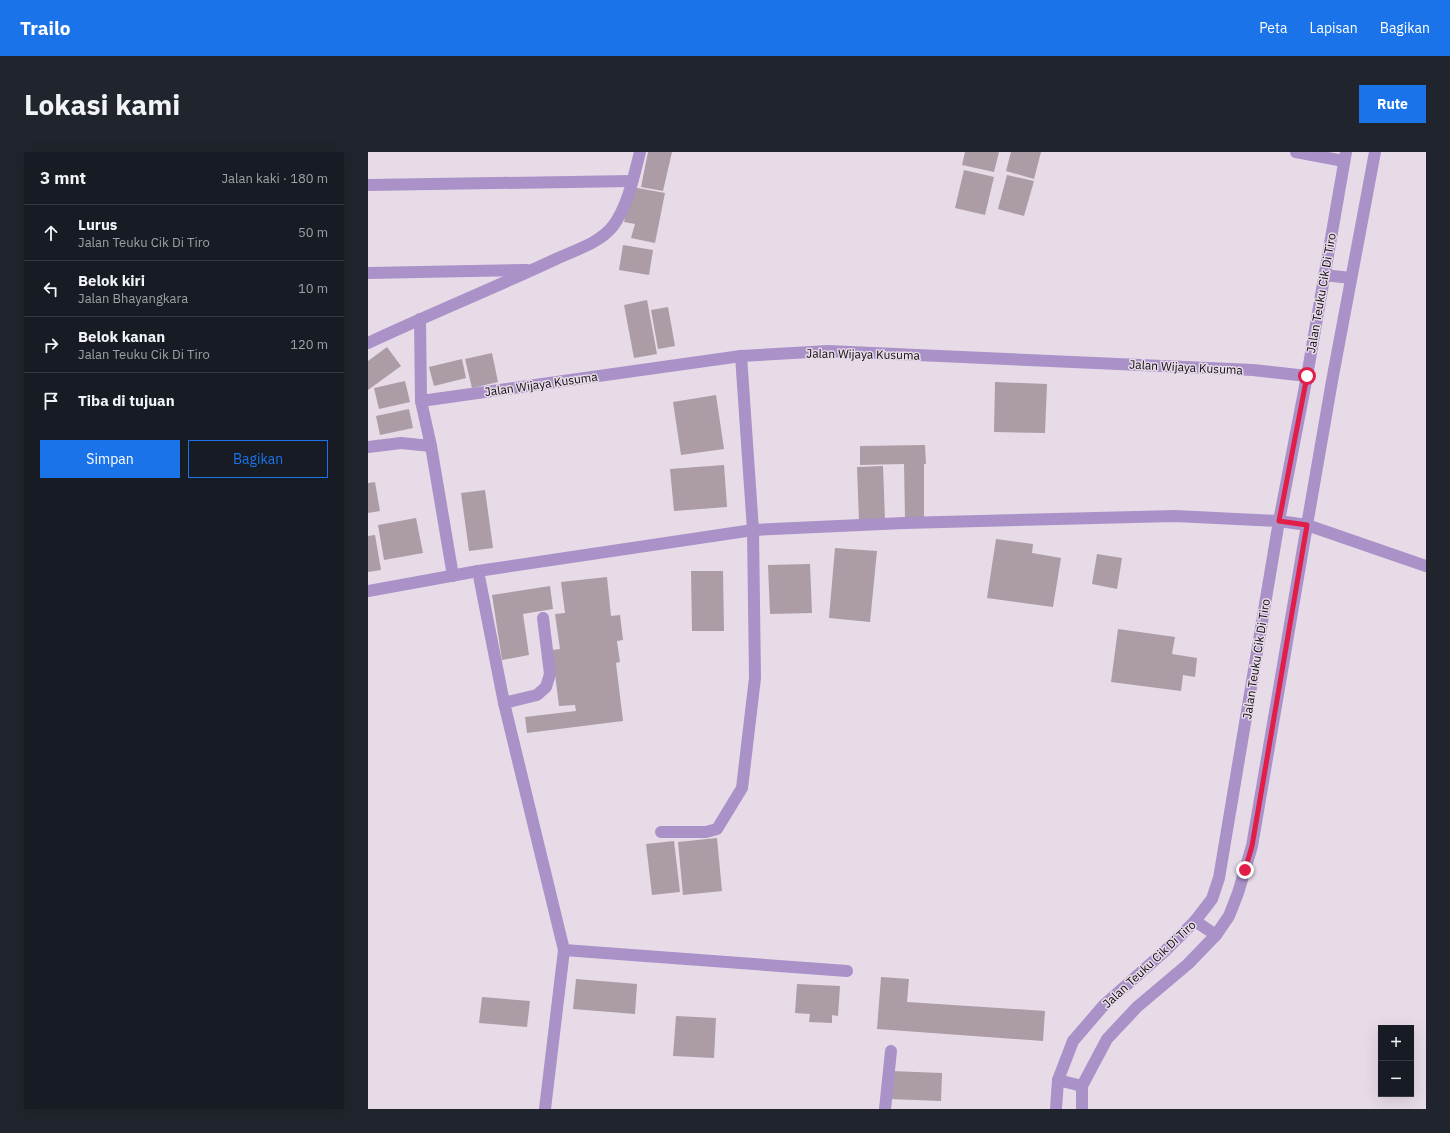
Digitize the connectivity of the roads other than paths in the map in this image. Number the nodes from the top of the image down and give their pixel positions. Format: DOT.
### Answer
graph roads {
  1 [pos="640,152"];
  2 [pos="1296,152"];
  3 [pos="1375,152"];
  4 [pos="1345,156"];
  5 [pos="632,181"];
  6 [pos="368,185"];
  7 [pos="534,270"];
  8 [pos="368,273"];
  9 [pos="1324,275"];
  10 [pos="1351,278"];
  11 [pos="420,319"];
  12 [pos="368,343"];
  13 [pos="742,356"];
  14 [pos="1307,376"];
  15 [pos="421,401"];
  16 [pos="430,446"];
  17 [pos="368,447"];
  18 [pos="1279,521"];
  19 [pos="1307,525"];
  20 [pos="753,530"];
  21 [pos="1426,566"];
  22 [pos="478,571"];
  23 [pos="453,576"];
  24 [pos="368,591"];
  25 [pos="543,618"];
  26 [pos="504,703"];
  27 [pos="661,832"];
  28 [pos="1195,921"];
  29 [pos="1216,934"];
  30 [pos="564,950"];
  31 [pos="847,971"];
  32 [pos="891,1051"];
  33 [pos="1058,1080"];
  34 [pos="1082,1086"];
  35 [pos="545,1109"];
  36 [pos="885,1109"];
  37 [pos="1056,1109"];
  38 [pos="1082,1109"];
  1 -- 5 [label="street"];
  2 -- 4 [label="street"];
  3 -- 10 [label="street, Jalan Teuku Cik Di Tiro"];
  4 -- 9 [label="street, Jalan Teuku Cik Di Tiro"];
  5 -- 6 [label="street"];
  5 -- 7 [label="street"];
  7 -- 8 [label="street"];
  7 -- 11 [label="street"];
  9 -- 10 [label="street"];
  9 -- 14 [label="street, Jalan Teuku Cik Di Tiro"];
  10 -- 19 [label="street, Jalan Teuku Cik Di Tiro"];
  11 -- 12 [label="street"];
  11 -- 15 [label="street"];
  13 -- 14 [label="street, Jalan Wijaya Kusuma"];
  13 -- 15 [label="street, Jalan Wijaya Kusuma"];
  13 -- 20 [label="street"];
  14 -- 18 [label="street, Jalan Teuku Cik Di Tiro"];
  15 -- 16 [label="street"];
  16 -- 17 [label="street"];
  16 -- 23 [label="street"];
  18 -- 19 [label="street"];
  18 -- 20 [label="street"];
  18 -- 28 [label="street, Jalan Teuku Cik Di Tiro"];
  19 -- 21 [label="street"];
  19 -- 29 [label="street, Jalan Teuku Cik Di Tiro"];
  20 -- 22 [label="street"];
  20 -- 27 [label="street"];
  22 -- 23 [label="street"];
  22 -- 26 [label="street"];
  23 -- 24 [label="street"];
  25 -- 26 [label="street"];
  26 -- 30 [label="street"];
  28 -- 29 [label="street"];
  28 -- 33 [label="street, Jalan Teuku Cik Di Tiro"];
  29 -- 34 [label="street, Jalan Teuku Cik Di Tiro"];
  30 -- 31 [label="street"];
  30 -- 35 [label="street"];
  32 -- 36 [label="street"];
  33 -- 34 [label="street"];
  33 -- 37 [label="street, Jalan Teuku Cik Di Tiro"];
  34 -- 38 [label="street, Jalan Teuku Cik Di Tiro"];
}
